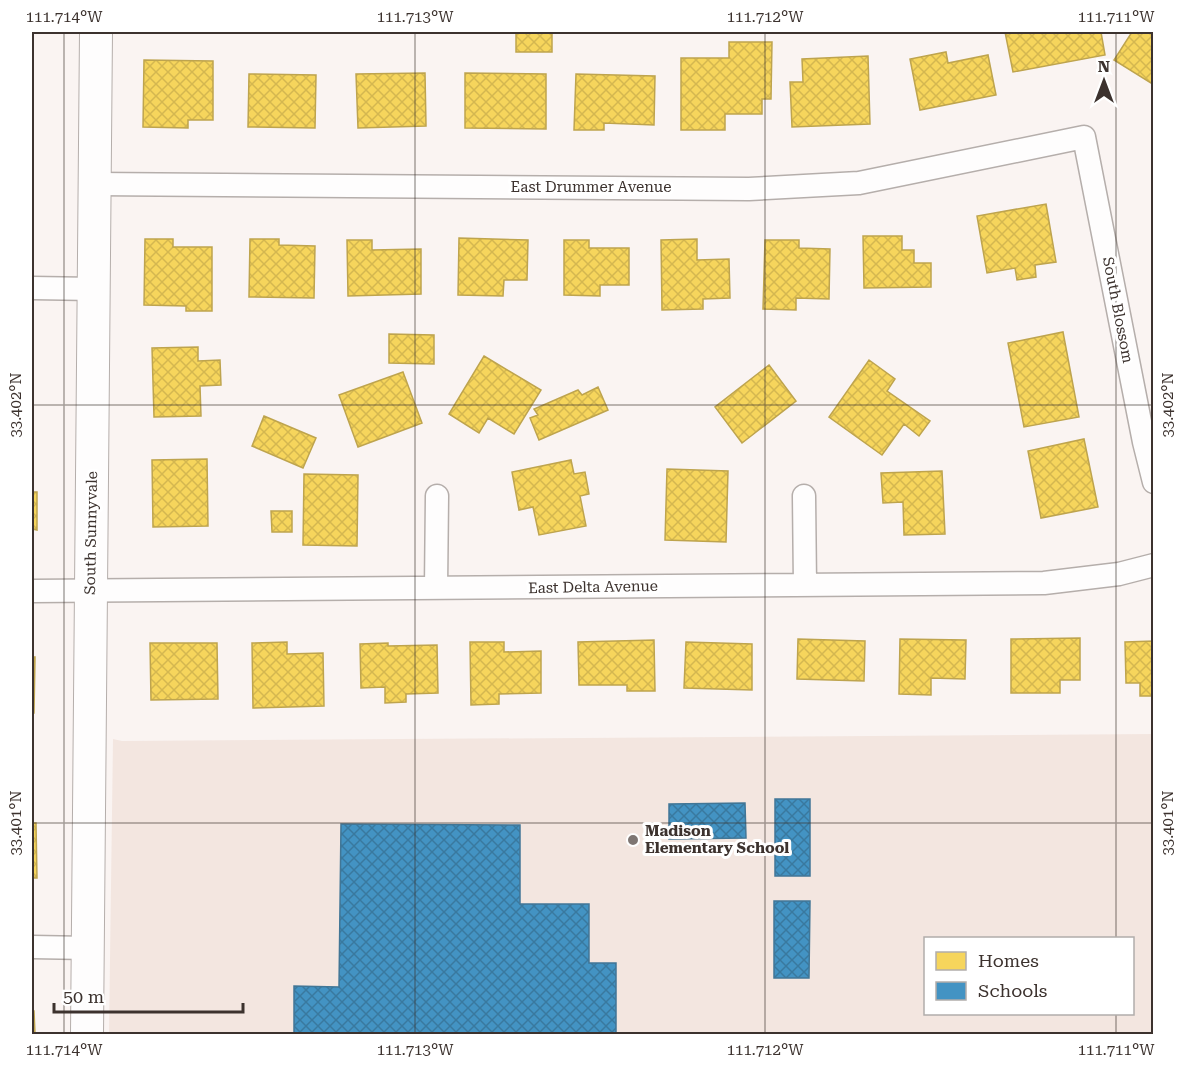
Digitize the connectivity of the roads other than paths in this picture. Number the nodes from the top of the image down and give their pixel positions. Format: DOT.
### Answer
graph roads {
  1 [pos="96,32"];
  2 [pos="1084,137"];
  3 [pos="94,184"];
  4 [pos="32,288"];
  5 [pos="94,289"];
  6 [pos="1154,482"];
  7 [pos="437,496"];
  8 [pos="804,496"];
  9 [pos="1154,566"];
  10 [pos="805,585"];
  11 [pos="436,588"];
  12 [pos="91,590"];
  13 [pos="32,591"];
  14 [pos="32,947"];
  15 [pos="88,948"];
  16 [pos="87,1035"];
  1 -- 3 [label="street, South Sunnyvale"];
  2 -- 3 [label="street, East Drummer Avenue"];
  2 -- 6 [label="street, South Blossom"];
  3 -- 5 [label="street, South Sunnyvale"];
  4 -- 5 [label="street"];
  5 -- 12 [label="street, South Sunnyvale"];
  7 -- 11 [label="street"];
  8 -- 10 [label="street"];
  9 -- 10 [label="street, East Delta Avenue"];
  10 -- 11 [label="street, East Delta Avenue"];
  11 -- 12 [label="street, East Delta Avenue"];
  12 -- 13 [label="street, East Delta Avenue"];
  12 -- 15 [label="street, South Sunnyvale"];
  14 -- 15 [label="street"];
  15 -- 16 [label="street, South Sunnyvale"];
}
